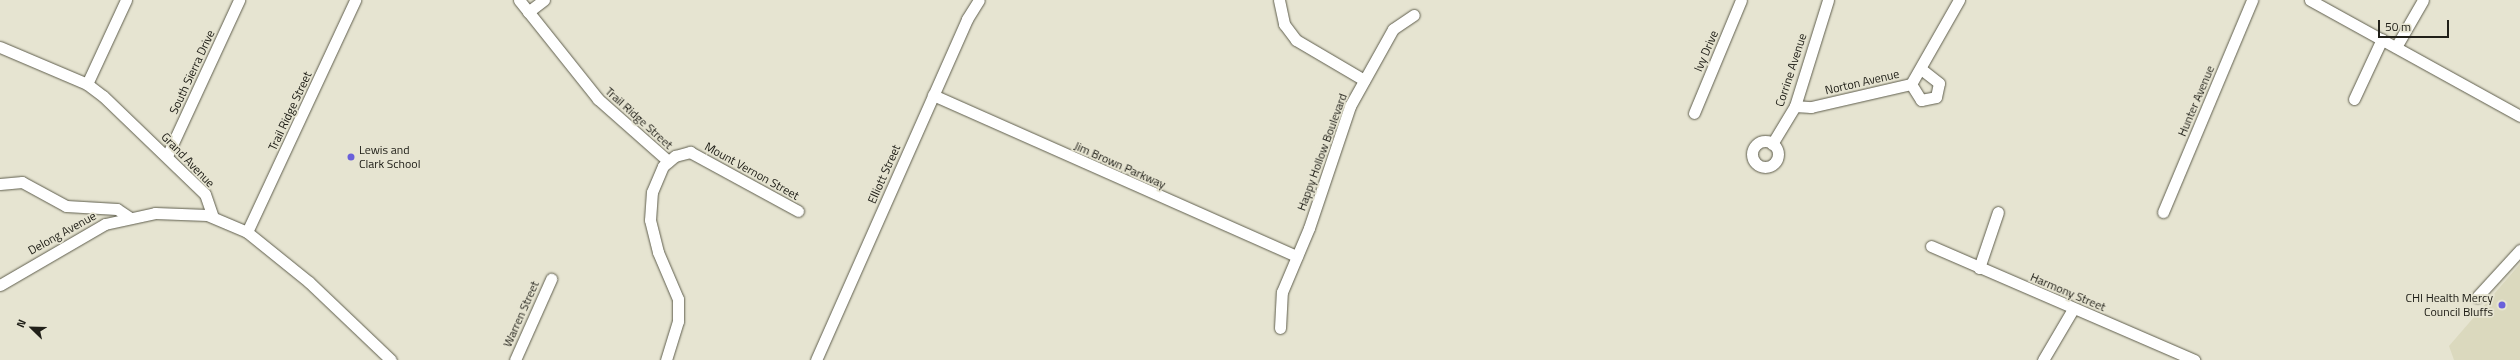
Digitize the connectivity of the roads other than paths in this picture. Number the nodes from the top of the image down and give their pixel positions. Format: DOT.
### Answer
graph roads {
  1 [pos="126,0"];
  2 [pos="240,0"];
  3 [pos="356,0"];
  4 [pos="519,0"];
  5 [pos="544,0"];
  6 [pos="979,0"];
  7 [pos="1279,0"];
  8 [pos="1741,0"];
  9 [pos="1828,0"];
  10 [pos="1959,0"];
  11 [pos="2252,0"];
  12 [pos="2310,0"];
  13 [pos="2423,0"];
  14 [pos="528,12"];
  15 [pos="1414,15"];
  16 [pos="2382,39"];
  17 [pos="0,47"];
  18 [pos="2396,47"];
  19 [pos="1921,70"];
  20 [pos="1364,80"];
  21 [pos="87,84"];
  22 [pos="1911,84"];
  23 [pos="933,95"];
  24 [pos="2354,99"];
  25 [pos="1795,106"];
  26 [pos="1694,113"];
  27 [pos="2520,116"];
  28 [pos="1772,144"];
  29 [pos="167,156"];
  30 [pos="668,161"];
  31 [pos="0,184"];
  32 [pos="798,211"];
  33 [pos="1998,212"];
  34 [pos="2164,212"];
  35 [pos="129,217"];
  36 [pos="213,217"];
  37 [pos="247,232"];
  38 [pos="1931,246"];
  39 [pos="2520,250"];
  40 [pos="1297,256"];
  41 [pos="1979,268"];
  42 [pos="551,279"];
  43 [pos="0,285"];
  44 [pos="2477,297"];
  45 [pos="2074,309"];
  46 [pos="1280,328"];
  47 [pos="391,360"];
  48 [pos="515,360"];
  49 [pos="666,360"];
  50 [pos="816,360"];
  51 [pos="2043,360"];
  52 [pos="2194,360"];
  1 -- 21 [label="street"];
  2 -- 29 [label="street, South Sierra Drive"];
  3 -- 37 [label="street, Trail Ridge Street"];
  4 -- 14 [label="street, Trail Ridge Street"];
  5 -- 14 [label="street"];
  6 -- 23 [label="street, Elliott Street"];
  7 -- 20 [label="street"];
  8 -- 26 [label="street, Ivy Drive"];
  9 -- 25 [label="street, Corrine Avenue"];
  10 -- 19 [label="street, Norton Avenue"];
  11 -- 34 [label="street, Hunter Avenue"];
  12 -- 16 [label="street"];
  13 -- 18 [label="street"];
  14 -- 30 [label="street, Trail Ridge Street"];
  15 -- 20 [label="street, Happy Hollow Boulevard"];
  16 -- 18 [label="street"];
  16 -- 24 [label="street"];
  17 -- 21 [label="street, Grand Avenue"];
  18 -- 27 [label="street"];
  19 -- 22 [label="street, Norton Avenue"];
  19 -- 22 [label="street"];
  20 -- 40 [label="street, Happy Hollow Boulevard"];
  21 -- 29 [label="street, Grand Avenue"];
  22 -- 25 [label="street, Norton Avenue"];
  23 -- 40 [label="street, Jim Brown Parkway"];
  23 -- 50 [label="street, Elliott Street"];
  25 -- 28 [label="street, Corrine Avenue"];
  29 -- 36 [label="street, Grand Avenue"];
  30 -- 32 [label="street, Mount Vernon Street"];
  30 -- 49 [label="street"];
  31 -- 35 [label="street"];
  33 -- 41 [label="street"];
  35 -- 36 [label="street, Delong Avenue"];
  35 -- 43 [label="street, Delong Avenue"];
  36 -- 37 [label="street"];
  37 -- 47 [label="street"];
  38 -- 41 [label="street, Harmony Street"];
  39 -- 44 [label="street"];
  40 -- 46 [label="street, Happy Hollow Boulevard"];
  41 -- 45 [label="street, Harmony Street"];
  42 -- 48 [label="street, Warren Street"];
  45 -- 51 [label="street"];
  45 -- 52 [label="street, Harmony Street"];
}
